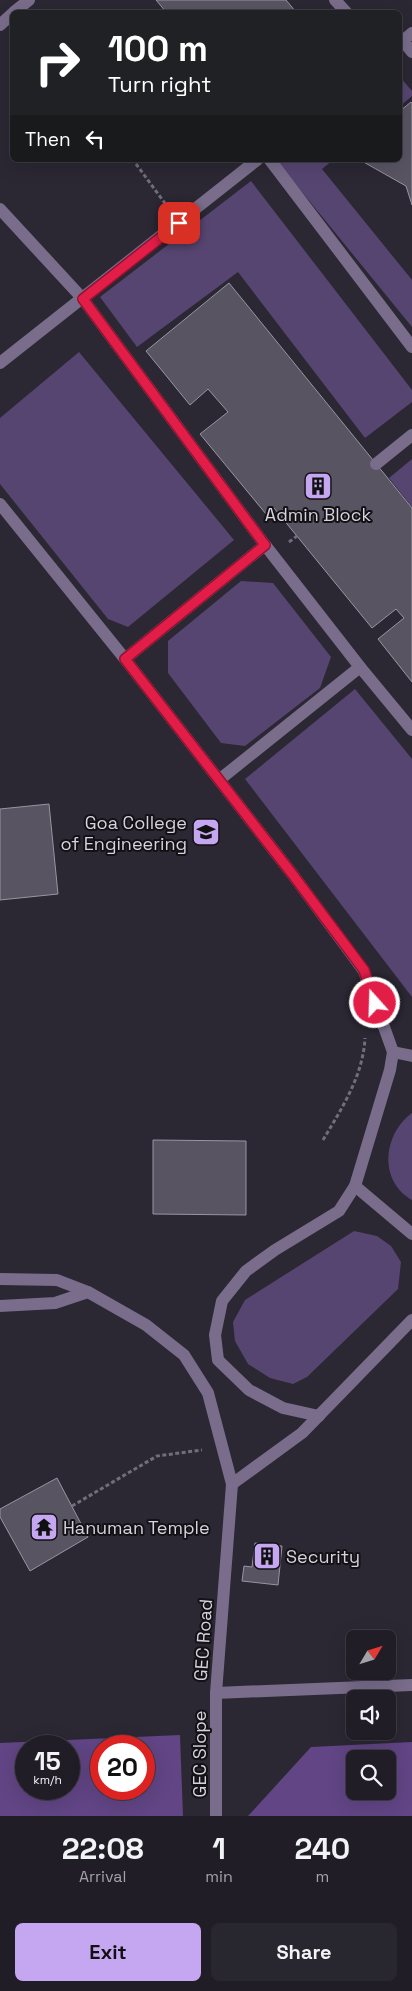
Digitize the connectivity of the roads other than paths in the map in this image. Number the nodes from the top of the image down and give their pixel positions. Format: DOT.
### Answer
graph roads {
  1 [pos="29,0"];
  2 [pos="335,0"];
  3 [pos="17,10"];
  4 [pos="344,10"];
  5 [pos="10,16"];
  6 [pos="0,25"];
  7 [pos="405,39"];
  8 [pos="412,52"];
  9 [pos="255,162"];
  10 [pos="272,162"];
  11 [pos="0,209"];
  12 [pos="83,299"];
  13 [pos="412,347"];
  14 [pos="0,363"];
  15 [pos="412,435"];
  16 [pos="376,464"];
  17 [pos="0,504"];
  18 [pos="265,545"];
  19 [pos="125,659"];
  20 [pos="360,667"];
  21 [pos="412,730"];
  22 [pos="219,780"];
  23 [pos="393,1052"];
  24 [pos="412,1056"];
  25 [pos="355,1186"];
  26 [pos="412,1234"];
  27 [pos="0,1279"];
  28 [pos="88,1292"];
  29 [pos="0,1306"];
  30 [pos="412,1320"];
  31 [pos="319,1416"];
  32 [pos="232,1484"];
  33 [pos="412,1684"];
  34 [pos="216,1693"];
  35 [pos="216,1816"];
  1 -- 3 [label="street"];
  2 -- 4 [label="street"];
  5 -- 6 [label="street"];
  7 -- 8 [label="street"];
  9 -- 12 [label="street"];
  10 -- 13 [label="street"];
  11 -- 12 [label="street"];
  12 -- 14 [label="street"];
  12 -- 18 [label="street"];
  15 -- 16 [label="street"];
  17 -- 19 [label="street"];
  18 -- 19 [label="street"];
  18 -- 20 [label="street"];
  19 -- 22 [label="street"];
  20 -- 21 [label="street"];
  20 -- 22 [label="street"];
  22 -- 23 [label="street"];
  23 -- 24 [label="street"];
  23 -- 25 [label="street"];
  25 -- 26 [label="street"];
  25 -- 31 [label="street"];
  27 -- 28 [label="street, GEC Road"];
  28 -- 29 [label="street"];
  28 -- 32 [label="street, GEC Road"];
  30 -- 31 [label="street"];
  31 -- 32 [label="street"];
  32 -- 34 [label="street, GEC Road"];
  33 -- 34 [label="street, GEC Road"];
  34 -- 35 [label="street, GEC Slope"];
}
